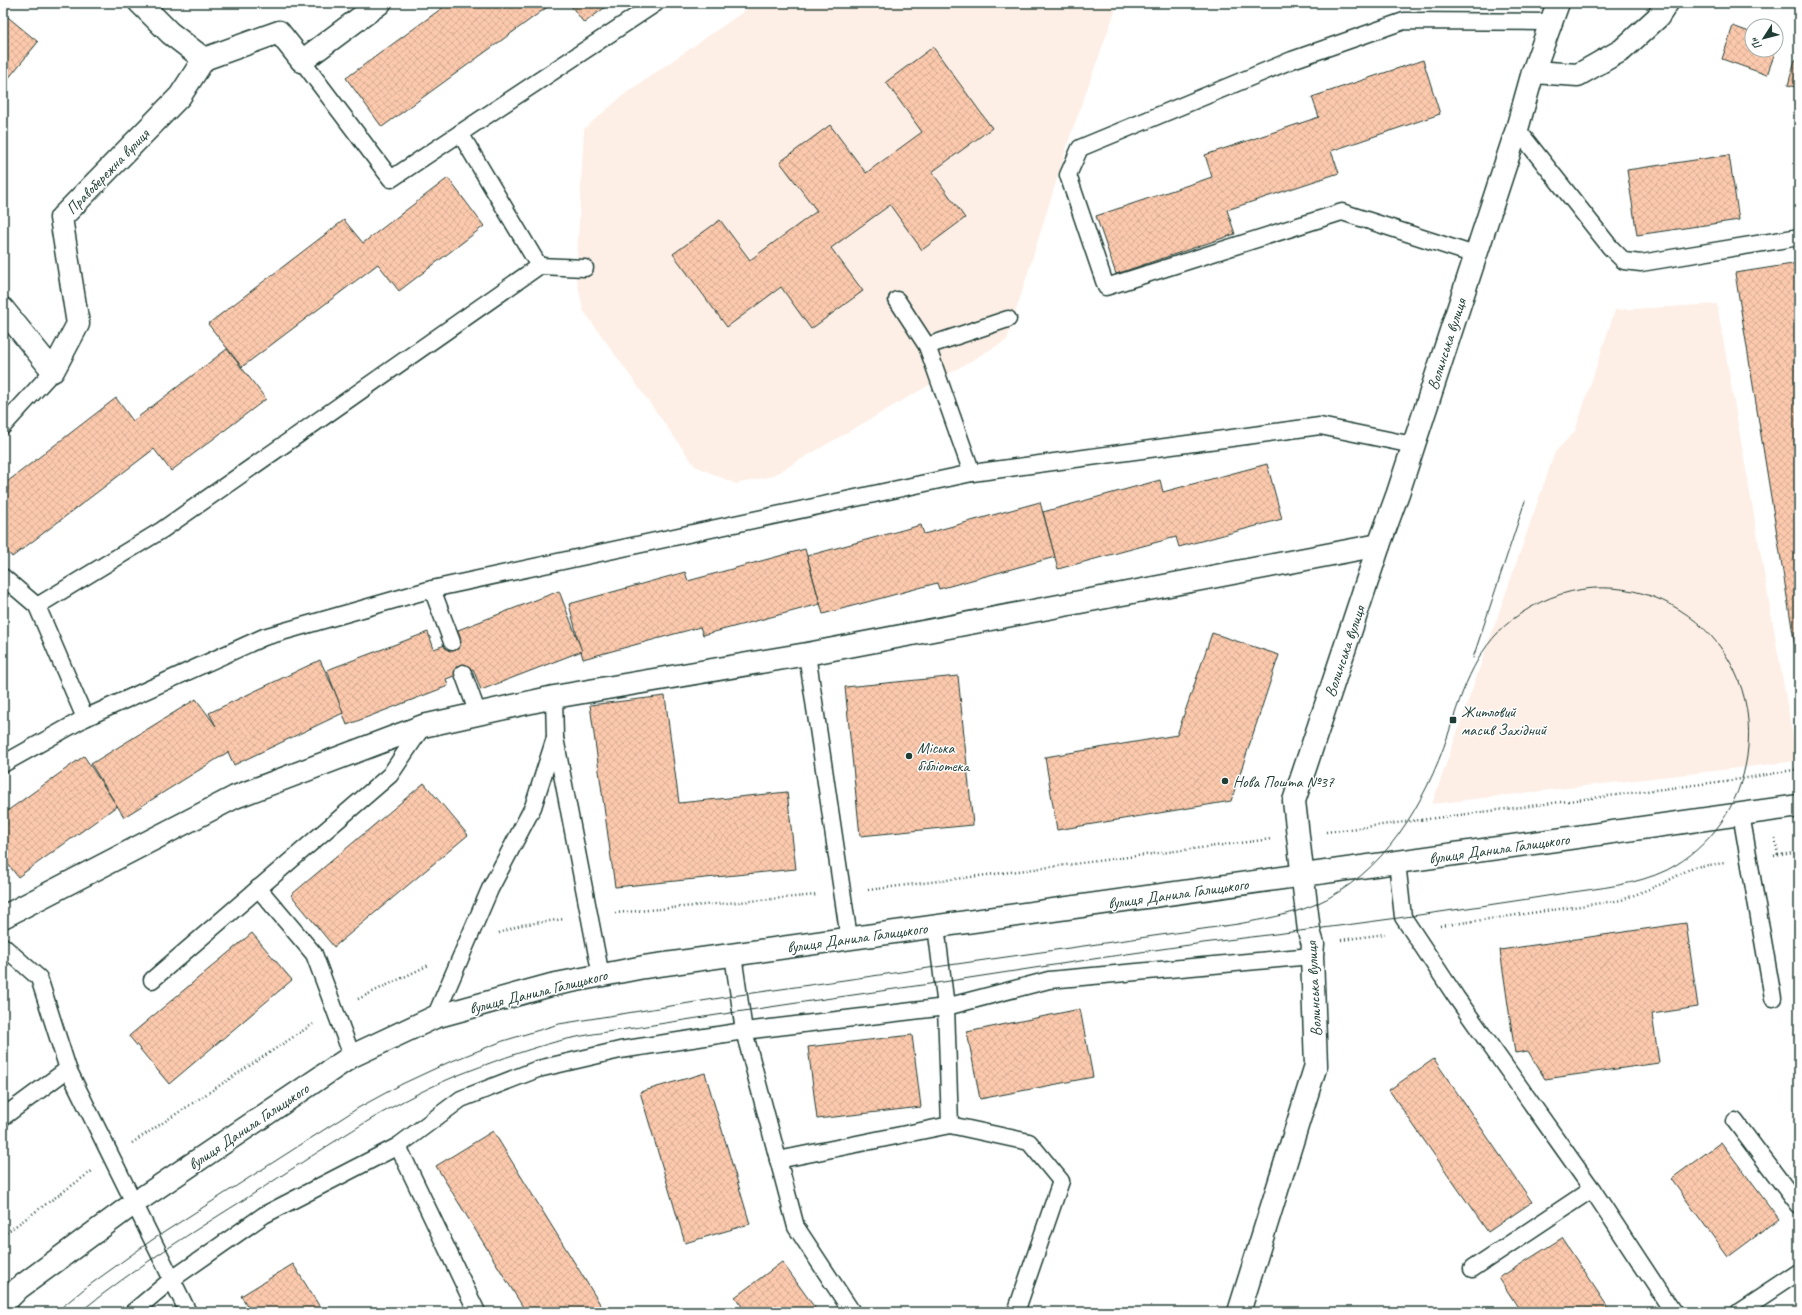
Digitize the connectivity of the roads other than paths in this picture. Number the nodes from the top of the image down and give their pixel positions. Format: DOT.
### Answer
graph roads {
  1 [pos="140,3"];
  2 [pos="380,3"];
  3 [pos="656,3"];
  4 [pos="1667,3"];
  5 [pos="1555,12"];
  6 [pos="204,59"];
  7 [pos="302,61"];
  8 [pos="1533,72"];
  9 [pos="1517,129"];
  10 [pos="460,133"];
  11 [pos="1799,237"];
  12 [pos="1475,255"];
  13 [pos="539,266"];
  14 [pos="585,268"];
  15 [pos="896,300"];
  16 [pos="3,309"];
  17 [pos="1008,319"];
  18 [pos="927,346"];
  19 [pos="53,371"];
  20 [pos="3,426"];
  21 [pos="1413,445"];
  22 [pos="972,473"];
  23 [pos="1379,545"];
  24 [pos="3,577"];
  25 [pos="432,589"];
  26 [pos="37,606"];
  27 [pos="452,642"];
  28 [pos="807,654"];
  29 [pos="463,673"];
  30 [pos="554,697"];
  31 [pos="478,714"];
  32 [pos="85,718"];
  33 [pos="423,726"];
  34 [pos="554,738"];
  35 [pos="3,764"];
  36 [pos="1799,806"];
  37 [pos="1741,814"];
  38 [pos="1397,862"];
  39 [pos="1303,875"];
  40 [pos="258,888"];
  41 [pos="3,918"];
  42 [pos="936,926"];
  43 [pos="850,938"];
  44 [pos="3,946"];
  45 [pos="1313,950"];
  46 [pos="733,955"];
  47 [pos="601,976"];
  48 [pos="152,980"];
  49 [pos="1773,998"];
  50 [pos="946,1007"];
  51 [pos="435,1017"];
  52 [pos="744,1031"];
  53 [pos="352,1056"];
  54 [pos="68,1069"];
  55 [pos="3,1117"];
  56 [pos="1735,1121"];
  57 [pos="950,1125"];
  58 [pos="398,1146"];
  59 [pos="778,1160"];
  60 [pos="1592,1189"];
  61 [pos="133,1204"];
  62 [pos="1799,1206"];
  63 [pos="1472,1269"];
  64 [pos="1799,1272"];
  65 [pos="172,1280"];
  66 [pos="3,1304"];
  67 [pos="133,1312"];
  68 [pos="188,1312"];
  69 [pos="477,1312"];
  70 [pos="852,1312"];
  71 [pos="1016,1312"];
  72 [pos="1239,1312"];
  73 [pos="1673,1312"];
  74 [pos="1739,1312"];
  1 -- 6 [label="street"];
  2 -- 7 [label="street"];
  3 -- 10 [label="lane"];
  4 -- 8 [label="street"];
  5 -- 8 [label="street, Волинська вулиця"];
  5 -- 12 [label="lane"];
  6 -- 7 [label="street"];
  6 -- 19 [label="street, Правобережна вулиця"];
  7 -- 10 [label="lane"];
  8 -- 9 [label="street, Волинська вулиця"];
  9 -- 11 [label="lane"];
  9 -- 12 [label="street, Волинська вулиця"];
  10 -- 13 [label="lane"];
  12 -- 21 [label="street, Волинська вулиця"];
  13 -- 14 [label="lane"];
  13 -- 26 [label="lane"];
  15 -- 18 [label="lane"];
  16 -- 19 [label="street"];
  17 -- 18 [label="lane"];
  18 -- 22 [label="lane"];
  19 -- 20 [label="lane"];
  21 -- 22 [label="lane"];
  21 -- 23 [label="street, Волинська вулиця"];
  22 -- 25 [label="lane"];
  23 -- 28 [label="street"];
  23 -- 39 [label="street, Волинська вулиця"];
  24 -- 26 [label="lane"];
  25 -- 27 [label="lane"];
  25 -- 32 [label="lane"];
  26 -- 32 [label="lane"];
  28 -- 30 [label="street"];
  28 -- 43 [label="lane"];
  29 -- 31 [label="lane"];
  30 -- 31 [label="street"];
  30 -- 34 [label="lane"];
  31 -- 33 [label="street"];
  32 -- 35 [label="lane"];
  33 -- 40 [label="lane"];
  33 -- 41 [label="street"];
  34 -- 47 [label="lane"];
  34 -- 51 [label="lane"];
  36 -- 37 [label="street, вулиця Данила Галицького"];
  37 -- 38 [label="street, вулиця Данила Галицького"];
  37 -- 49 [label="lane"];
  38 -- 39 [label="street, вулиця Данила Галицького"];
  38 -- 60 [label="lane"];
  39 -- 42 [label="street, вулиця Данила Галицького"];
  39 -- 45 [label="street, Волинська вулиця"];
  40 -- 48 [label="lane"];
  40 -- 53 [label="lane"];
  42 -- 43 [label="street, вулиця Данила Галицького"];
  42 -- 50 [label="lane"];
  43 -- 46 [label="street, вулиця Данила Галицького"];
  44 -- 54 [label="lane"];
  45 -- 50 [label="lane"];
  45 -- 72 [label="street, Волинська вулиця"];
  46 -- 47 [label="street, вулиця Данила Галицького"];
  46 -- 52 [label="lane"];
  47 -- 51 [label="street, вулиця Данила Галицького"];
  50 -- 52 [label="lane"];
  50 -- 57 [label="lane"];
  51 -- 53 [label="street, вулиця Данила Галицького"];
  52 -- 58 [label="lane"];
  52 -- 59 [label="lane"];
  53 -- 61 [label="street, вулиця Данила Галицького"];
  54 -- 55 [label="lane"];
  54 -- 61 [label="lane"];
  56 -- 62 [label="lane"];
  57 -- 59 [label="lane"];
  57 -- 71 [label="lane"];
  58 -- 65 [label="lane"];
  58 -- 69 [label="lane"];
  59 -- 70 [label="lane"];
  60 -- 63 [label="lane"];
  60 -- 73 [label="lane"];
  61 -- 65 [label="lane"];
  61 -- 66 [label="street, вулиця Данила Галицького"];
  64 -- 74 [label="lane"];
  65 -- 67 [label="lane"];
  65 -- 68 [label="lane"];
}
